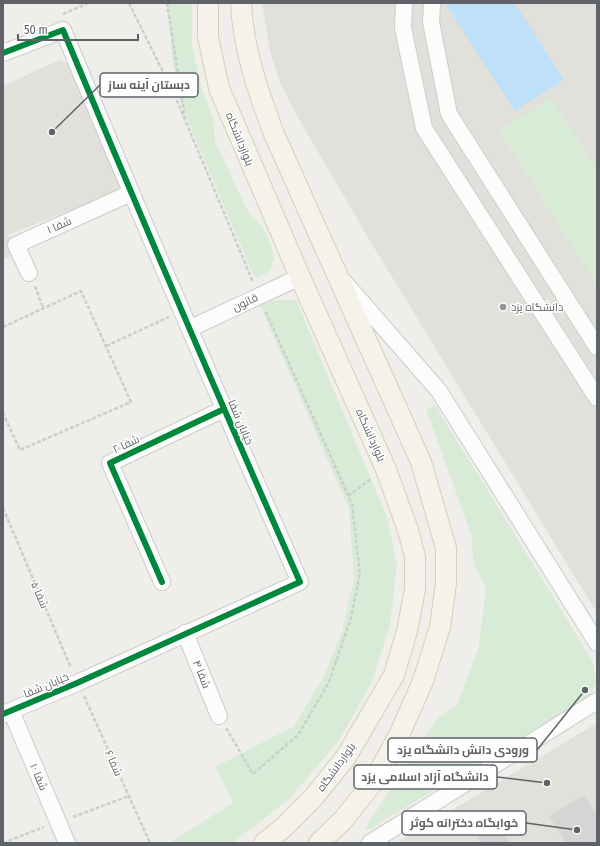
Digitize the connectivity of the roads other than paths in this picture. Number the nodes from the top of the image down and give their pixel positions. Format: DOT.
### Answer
graph roads {
  1 [pos="208,3"];
  2 [pos="241,3"];
  3 [pos="404,3"];
  4 [pos="432,3"];
  5 [pos="3,54"];
  6 [pos="131,193"];
  7 [pos="29,273"];
  8 [pos="338,275"];
  9 [pos="300,277"];
  10 [pos="191,328"];
  11 [pos="595,343"];
  12 [pos="568,351"];
  13 [pos="597,398"];
  14 [pos="224,409"];
  15 [pos="162,582"];
  16 [pos="185,633"];
  17 [pos="595,637"];
  18 [pos="597,701"];
  19 [pos="7,712"];
  20 [pos="219,716"];
  21 [pos="67,843"];
  22 [pos="264,843"];
  23 [pos="319,843"];
  24 [pos="370,843"];
  1 -- 9 [label="main road, بلواردانشگاه"];
  2 -- 8 [label="main road"];
  3 -- 12 [label="street"];
  4 -- 11 [label="street"];
  5 -- 6 [label="street, خیابان شفا"];
  6 -- 7 [label="street, شفا ۱"];
  6 -- 10 [label="street, خیابان شفا"];
  8 -- 17 [label="street"];
  8 -- 23 [label="main road"];
  9 -- 10 [label="street, قانون"];
  9 -- 22 [label="main road, بلواردانشگاه"];
  10 -- 14 [label="street, خیابان شفا"];
  11 -- 12 [label="street"];
  12 -- 13 [label="street"];
  14 -- 15 [label="street, شفا ۲"];
  14 -- 16 [label="street, خیابان شفا"];
  16 -- 19 [label="street, خیابان شفا"];
  16 -- 20 [label="street, شفا ۴"];
  18 -- 24 [label="street"];
  19 -- 21 [label="street, شفا ۱۰"];
}
